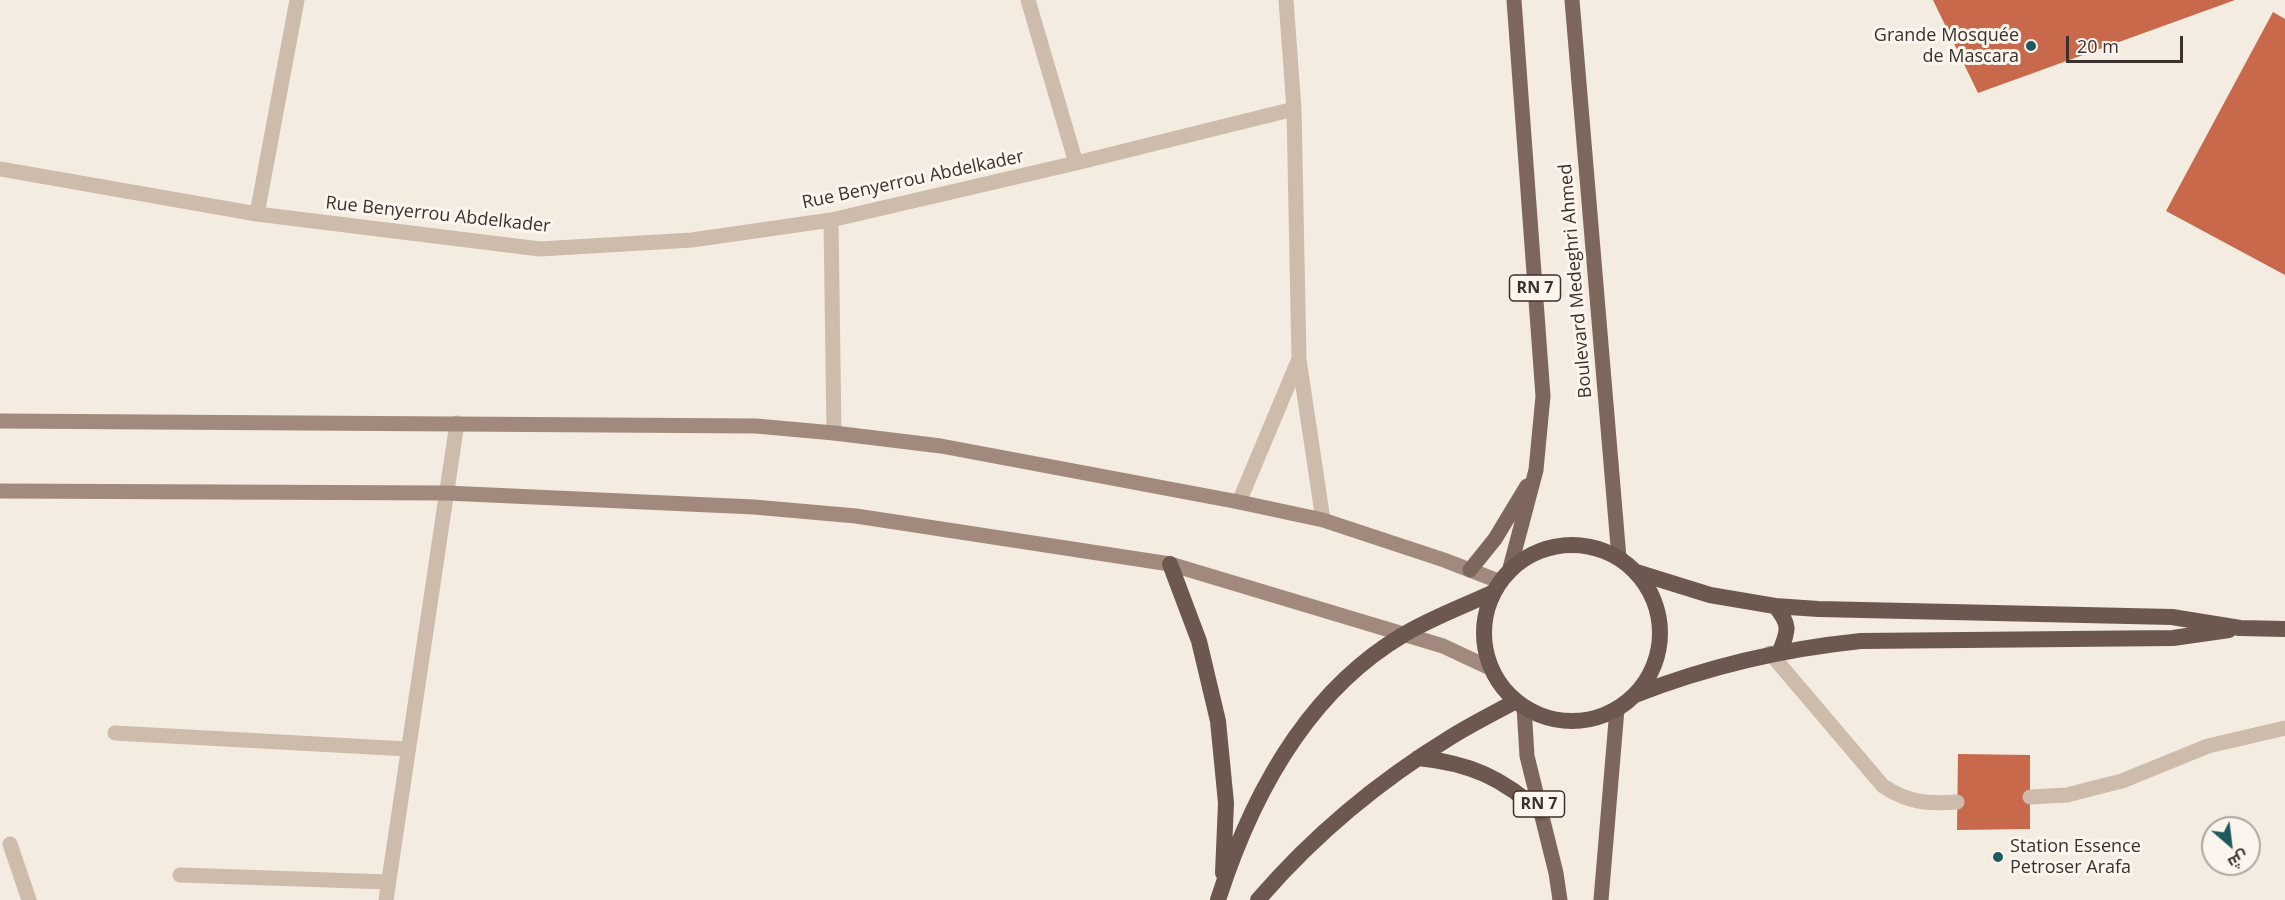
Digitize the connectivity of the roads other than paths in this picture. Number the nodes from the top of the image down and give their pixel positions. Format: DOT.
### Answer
graph roads {
  1 [pos="297,0"];
  2 [pos="1028,0"];
  3 [pos="1286,0"];
  4 [pos="1514,0"];
  5 [pos="1572,0"];
  6 [pos="1294,109"];
  7 [pos="1076,164"];
  8 [pos="0,169"];
  9 [pos="257,214"];
  10 [pos="831,220"];
  11 [pos="1299,359"];
  12 [pos="0,421"];
  13 [pos="457,423"];
  14 [pos="834,432"];
  15 [pos="1536,470"];
  16 [pos="0,491"];
  17 [pos="446,493"];
  18 [pos="1239,502"];
  19 [pos="1323,520"];
  20 [pos="1619,558"];
  21 [pos="1170,564"];
  22 [pos="1470,570"];
  23 [pos="1636,572"];
  24 [pos="1501,582"];
  25 [pos="1775,606"];
  26 [pos="2240,628"];
  27 [pos="2285,629"];
  28 [pos="1404,634"];
  29 [pos="1775,652"];
  30 [pos="1492,669"];
  31 [pos="1635,695"];
  32 [pos="1520,704"];
  33 [pos="1617,709"];
  34 [pos="2285,728"];
  35 [pos="115,733"];
  36 [pos="408,749"];
  37 [pos="1418,758"];
  38 [pos="2030,797"];
  39 [pos="1957,802"];
  40 [pos="1541,813"];
  41 [pos="10,844"];
  42 [pos="180,875"];
  43 [pos="388,882"];
  44 [pos="1220,893"];
  45 [pos="29,900"];
  46 [pos="386,900"];
  47 [pos="1258,900"];
  48 [pos="1560,900"];
  49 [pos="1601,900"];
  1 -- 9 [label="street"];
  2 -- 7 [label="street"];
  3 -- 6 [label="street"];
  4 -- 15 [label="main road, RN 7"];
  5 -- 20 [label="main road, Boulevard Medeghri Ahmed"];
  6 -- 7 [label="street, Rue Benyerrou Abdelkader"];
  6 -- 11 [label="street"];
  7 -- 10 [label="street, Rue Benyerrou Abdelkader"];
  8 -- 9 [label="street, Rue Benyerrou Abdelkader"];
  9 -- 10 [label="street, Rue Benyerrou Abdelkader"];
  10 -- 14 [label="street"];
  11 -- 18 [label="street"];
  11 -- 19 [label="street"];
  12 -- 13 [label="main road"];
  13 -- 14 [label="main road"];
  13 -- 17 [label="street"];
  14 -- 18 [label="main road"];
  15 -- 22 [label="main road"];
  15 -- 24 [label="main road, RN 7"];
  16 -- 17 [label="main road"];
  17 -- 21 [label="main road"];
  17 -- 36 [label="street"];
  18 -- 19 [label="main road"];
  19 -- 22 [label="main road"];
  20 -- 23 [label="highway"];
  20 -- 24 [label="highway"];
  21 -- 28 [label="main road"];
  21 -- 44 [label="highway"];
  22 -- 24 [label="main road"];
  23 -- 25 [label="highway"];
  23 -- 31 [label="highway"];
  24 -- 28 [label="highway"];
  24 -- 30 [label="highway"];
  25 -- 26 [label="highway"];
  25 -- 29 [label="highway"];
  26 -- 27 [label="highway"];
  26 -- 29 [label="highway"];
  28 -- 30 [label="main road"];
  28 -- 44 [label="highway"];
  29 -- 31 [label="highway"];
  29 -- 39 [label="street"];
  30 -- 32 [label="highway"];
  31 -- 33 [label="highway"];
  32 -- 33 [label="highway"];
  32 -- 37 [label="highway"];
  32 -- 40 [label="main road, RN 7"];
  33 -- 49 [label="main road"];
  34 -- 38 [label="street"];
  35 -- 36 [label="street"];
  36 -- 43 [label="street"];
  37 -- 40 [label="highway"];
  37 -- 47 [label="highway"];
  40 -- 48 [label="main road, RN 7"];
  41 -- 45 [label="street"];
  42 -- 43 [label="street"];
  43 -- 46 [label="street"];
}
